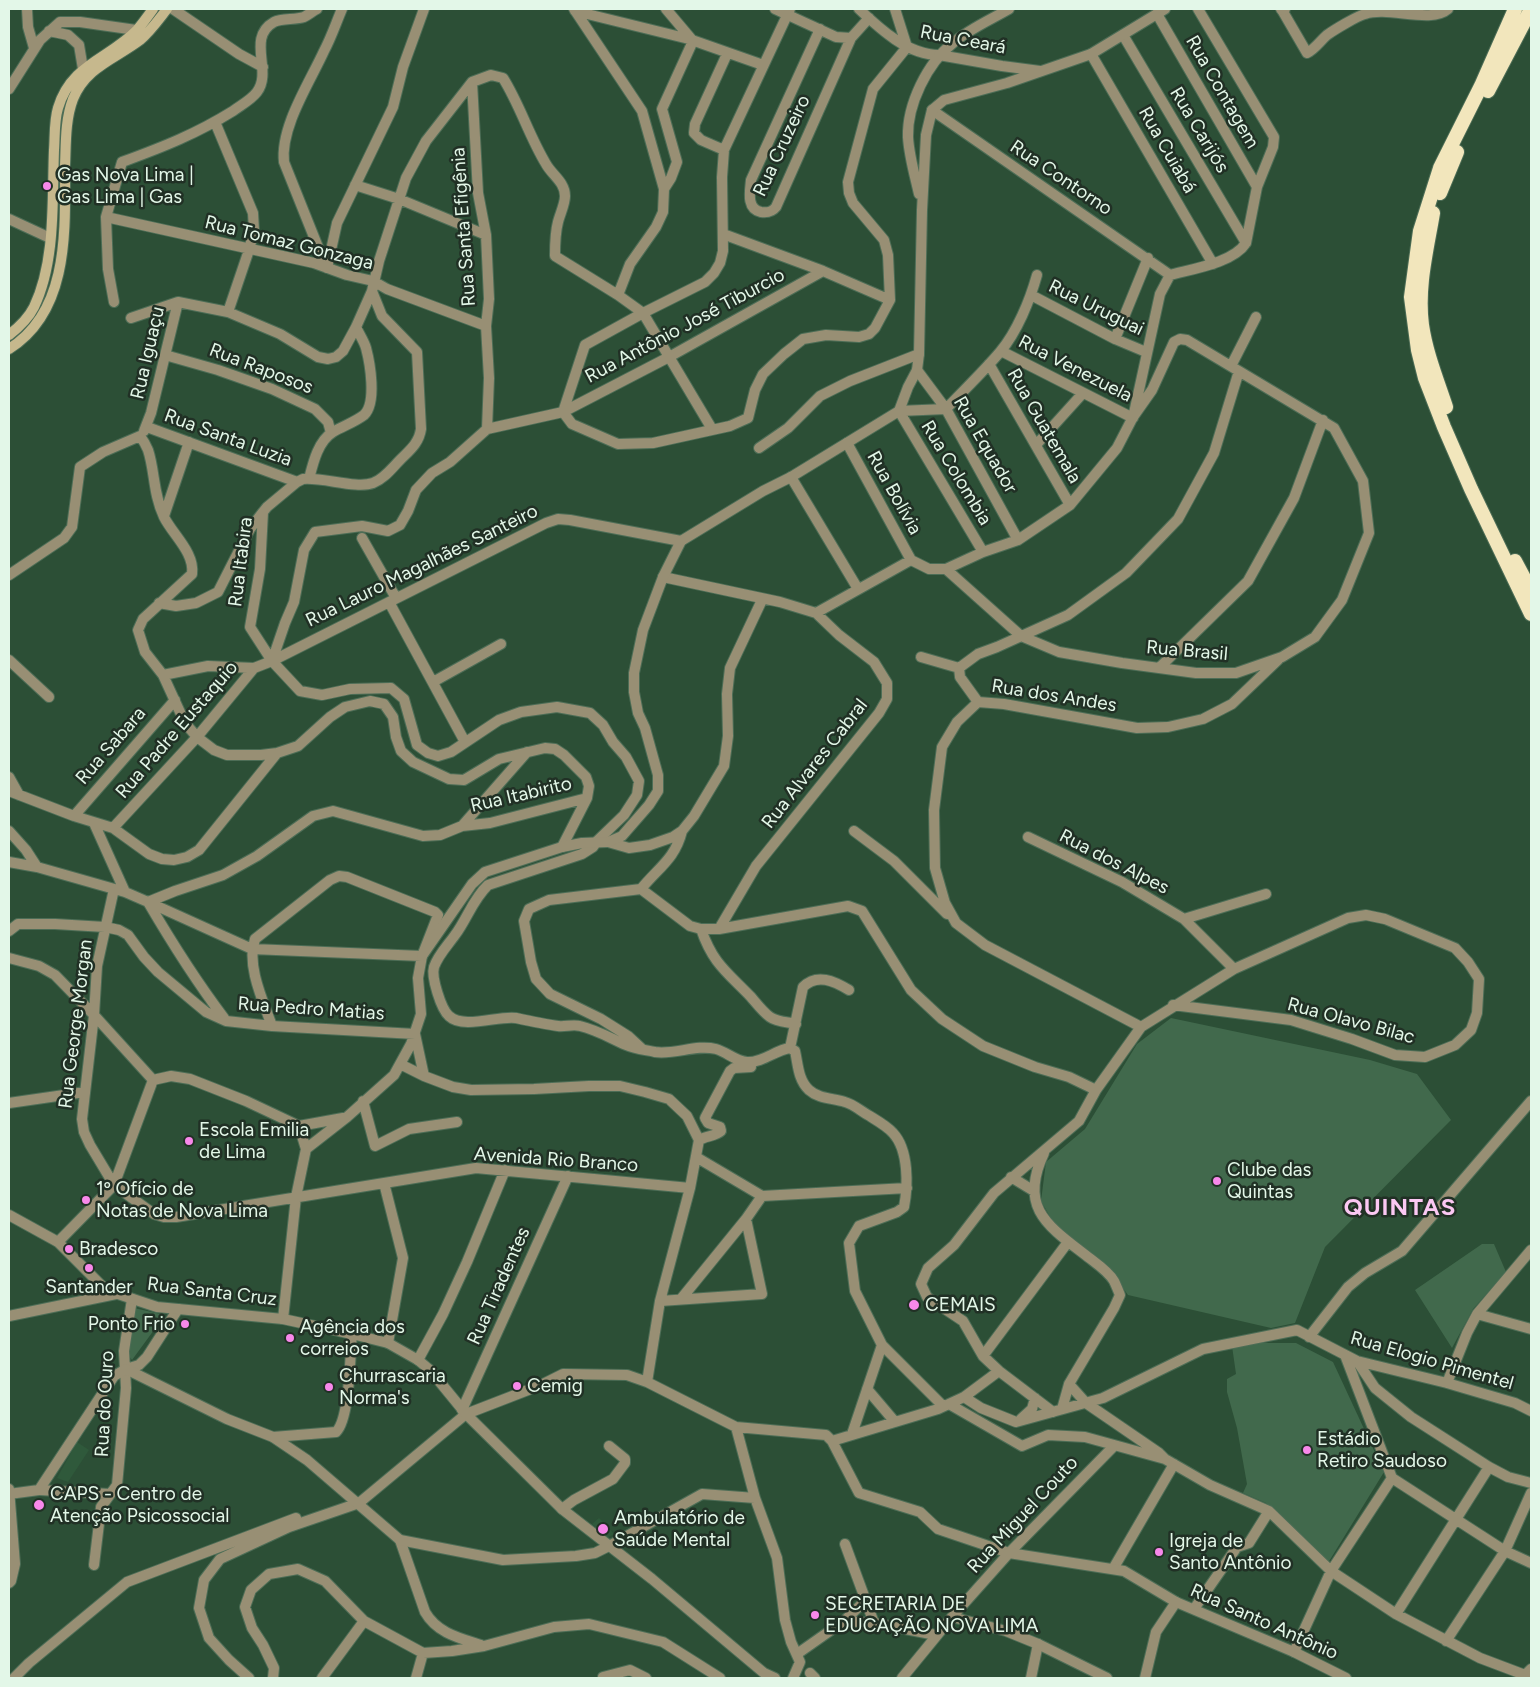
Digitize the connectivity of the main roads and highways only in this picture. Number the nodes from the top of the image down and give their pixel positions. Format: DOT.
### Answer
graph roads {
  1 [pos="153,9"];
  2 [pos="167,9"];
  3 [pos="1516,9"];
  4 [pos="1531,9"];
  5 [pos="9,335"];
  6 [pos="9,349"];
  7 [pos="1531,591"];
  8 [pos="1531,614"];
  1 -- 5 [label="main road"];
  2 -- 6 [label="main road"];
  3 -- 8 [label="highway"];
  4 -- 7 [label="highway"];
}
